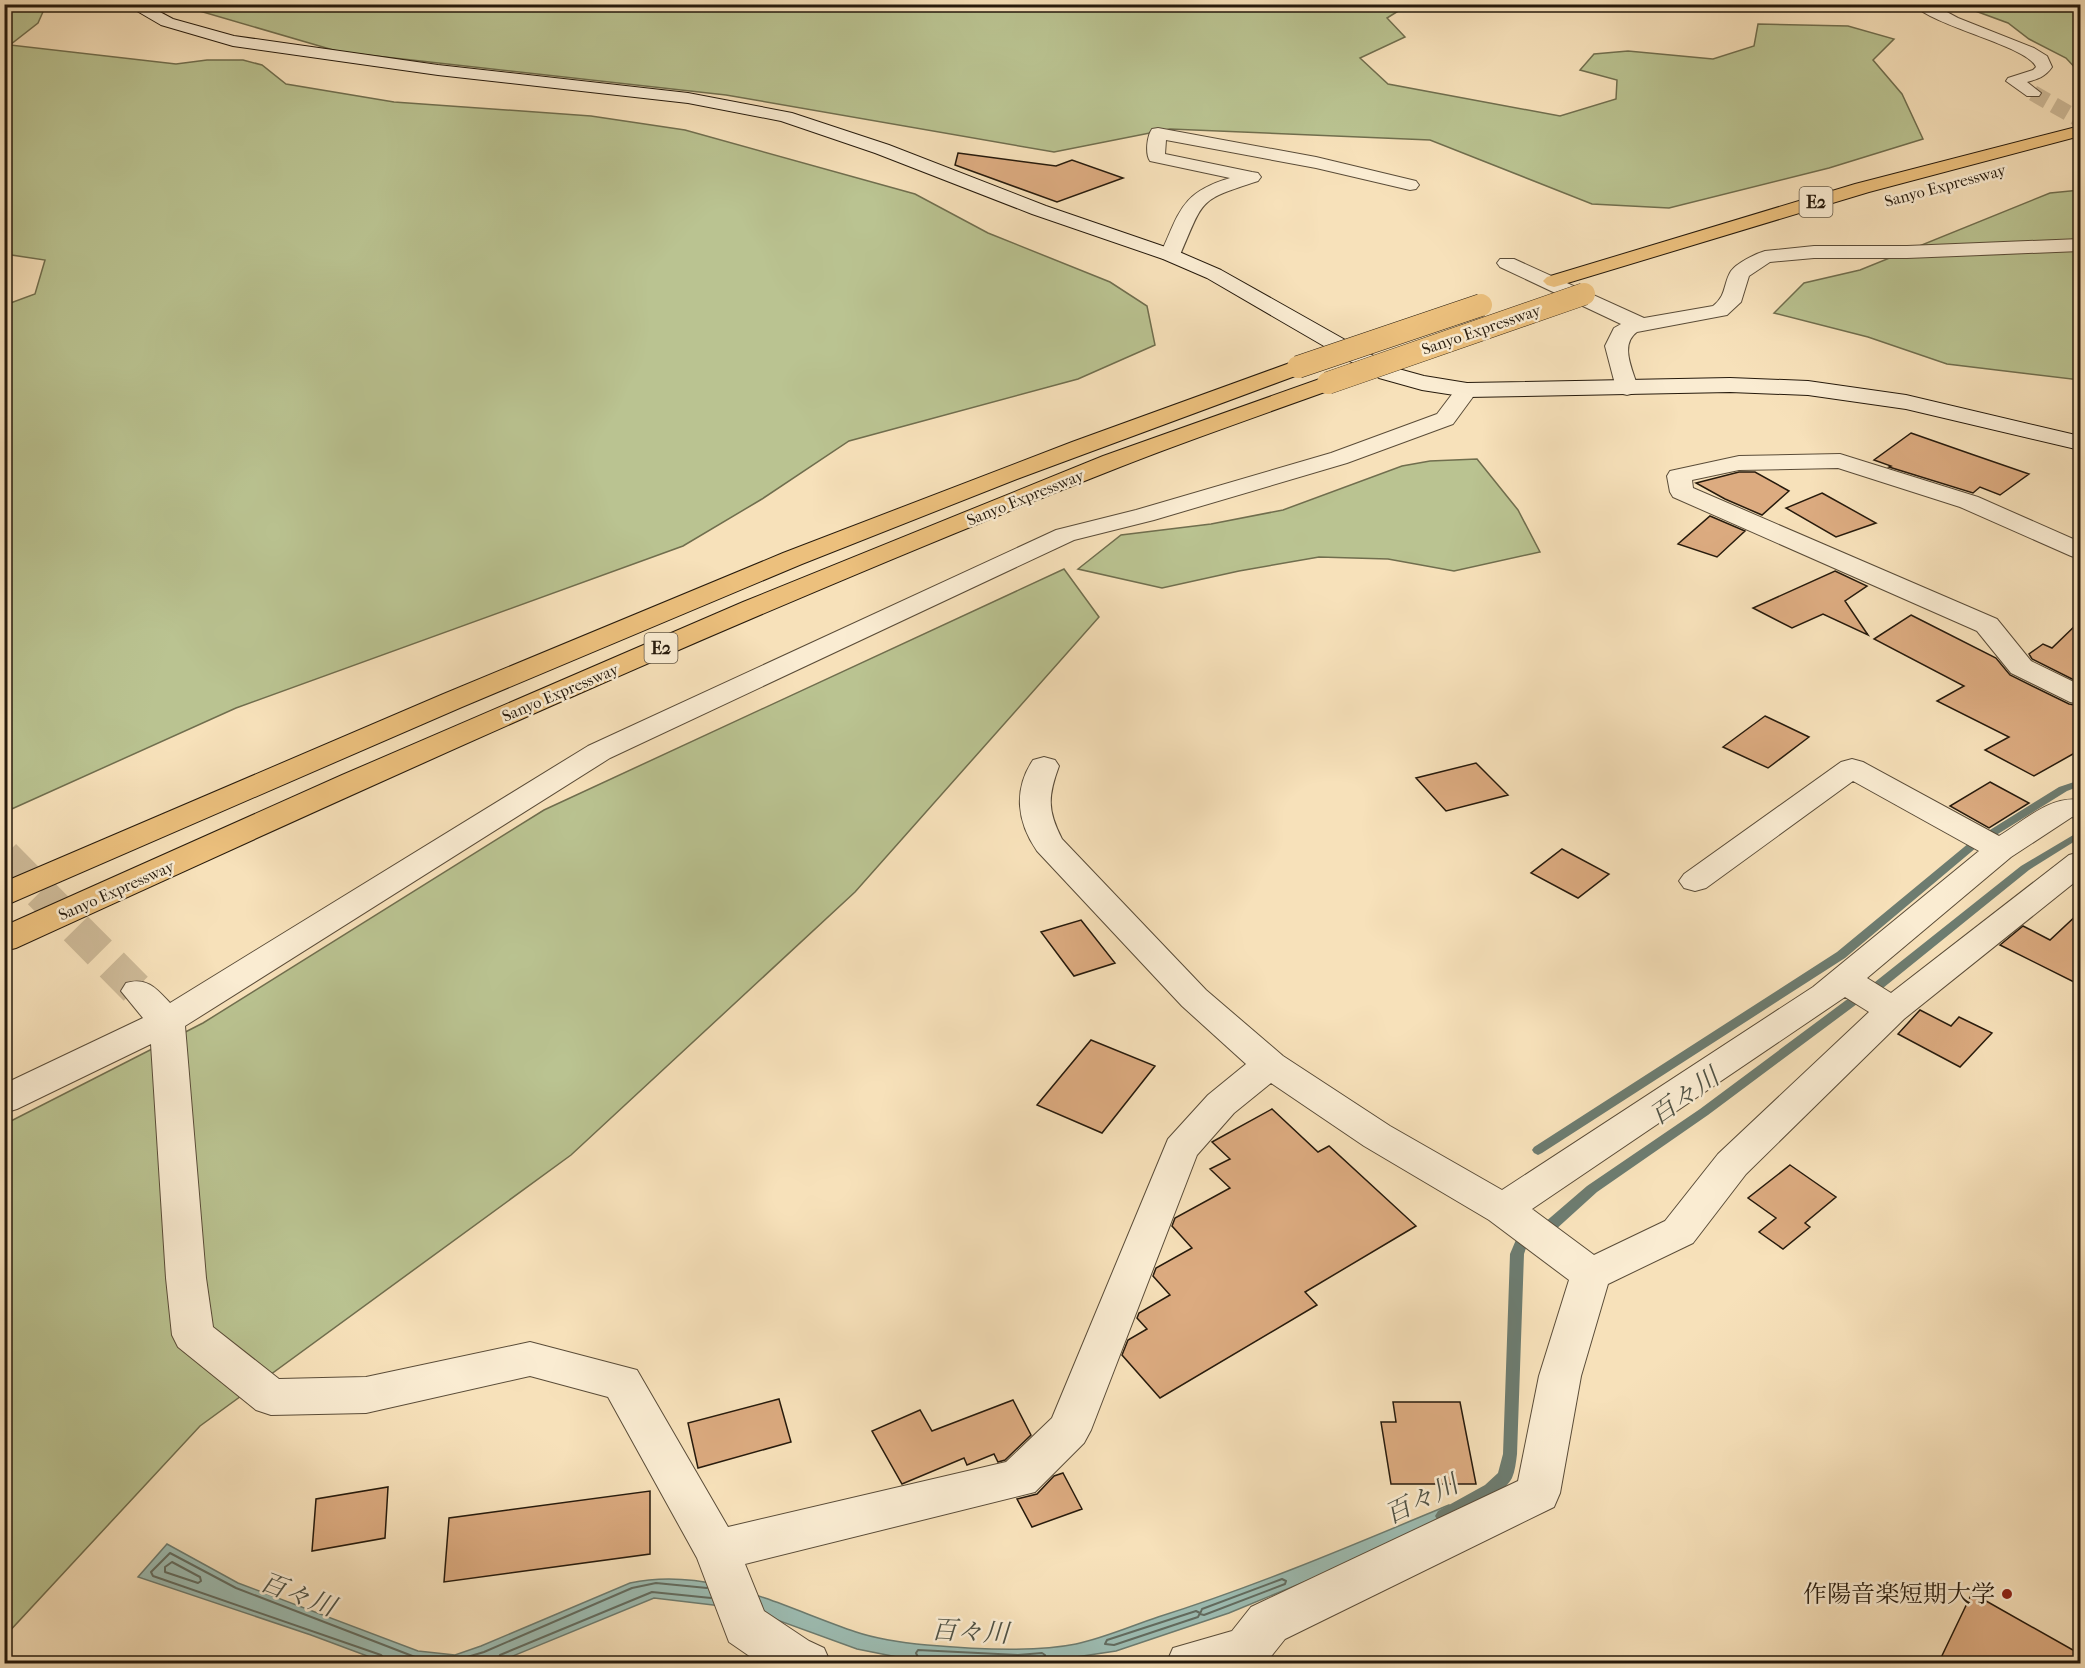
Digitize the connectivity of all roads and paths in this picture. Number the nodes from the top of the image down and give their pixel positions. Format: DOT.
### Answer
graph roads {
  1 [pos="132,4"];
  2 [pos="1920,4"];
  3 [pos="2033,93"];
  4 [pos="2080,131"];
  5 [pos="2080,148"];
  6 [pos="1410,185"];
  7 [pos="2080,245"];
  8 [pos="1170,255"];
  9 [pos="1507,263"];
  10 [pos="1638,276"];
  11 [pos="1605,287"];
  12 [pos="1641,325"];
  13 [pos="1627,388"];
  14 [pos="1467,390"];
  15 [pos="2080,443"];
  16 [pos="2080,551"];
  17 [pos="2080,696"];
  18 [pos="1044,766"];
  19 [pos="2076,806"];
  20 [pos="1988,843"];
  21 [pos="2080,862"];
  22 [pos="1695,881"];
  23 [pos="4,895"];
  24 [pos="4,940"];
  25 [pos="1844,980"];
  26 [pos="138,991"];
  27 [pos="1892,1010"];
  28 [pos="168,1021"];
  29 [pos="1270,1065"];
  30 [pos="4,1100"];
  31 [pos="1507,1212"];
  32 [pos="1591,1274"];
  33 [pos="720,1557"];
  34 [pos="807,1664"];
  35 [pos="1190,1664"];
  1 -- 8 [label="street"];
  2 -- 3 [label="street"];
  4 -- 23 [label="highway, Sanyo Expressway / E2, bridge"];
  5 -- 10 [label="highway, Sanyo Expressway / E2"];
  6 -- 8 [label="street"];
  7 -- 12 [label="street"];
  8 -- 14 [label="street"];
  9 -- 12 [label="street"];
  11 -- 24 [label="highway, Sanyo Expressway / E2, bridge"];
  12 -- 13 [label="street"];
  13 -- 14 [label="street"];
  13 -- 15 [label="street"];
  14 -- 28 [label="street"];
  16 -- 17 [label="street"];
  18 -- 29 [label="street"];
  19 -- 20 [label="street"];
  20 -- 22 [label="street"];
  20 -- 25 [label="street"];
  21 -- 27 [label="street"];
  25 -- 27 [label="street"];
  25 -- 31 [label="street"];
  26 -- 28 [label="street"];
  27 -- 32 [label="street"];
  28 -- 30 [label="street"];
  28 -- 33 [label="street"];
  29 -- 31 [label="street"];
  29 -- 33 [label="street"];
  31 -- 32 [label="street"];
  32 -- 35 [label="street"];
  33 -- 34 [label="street"];
}
